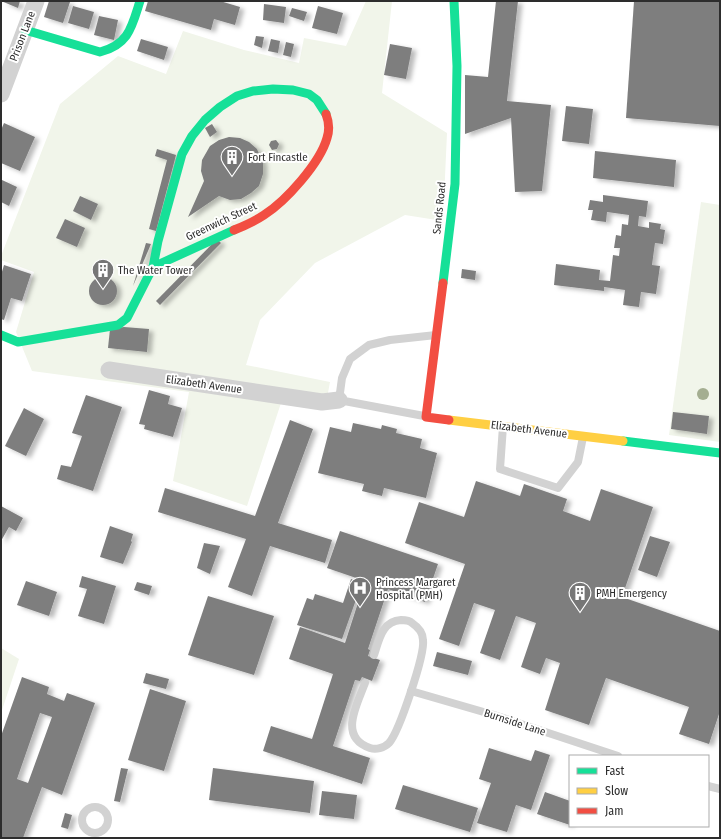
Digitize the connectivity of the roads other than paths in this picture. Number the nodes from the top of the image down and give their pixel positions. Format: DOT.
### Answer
graph roads {
  1 [pos="36,1"];
  2 [pos="140,1"];
  3 [pos="454,1"];
  4 [pos="25,30"];
  5 [pos="2,88"];
  6 [pos="153,267"];
  7 [pos="1,335"];
  8 [pos="436,335"];
  9 [pos="109,370"];
  10 [pos="339,400"];
  11 [pos="426,417"];
  12 [pos="503,426"];
  13 [pos="584,436"];
  14 [pos="720,452"];
  15 [pos="374,655"];
  16 [pos="365,683"];
  17 [pos="411,691"];
  18 [pos="615,755"];
  19 [pos="709,786"];
  20 [pos="720,789"];
  1 -- 4 [label="street, Prison Lane"];
  2 -- 4 [label="street"];
  3 -- 8 [label="street, Sands Road"];
  4 -- 5 [label="street, Prison Lane"];
  6 -- 6 [label="street, Greenwich Street"];
  6 -- 7 [label="street, Greenwich Street"];
  8 -- 10 [label="lane"];
  8 -- 11 [label="street, Sands Road"];
  9 -- 10 [label="street, Elizabeth Avenue"];
  10 -- 11 [label="lane, Elizabeth Avenue"];
  11 -- 12 [label="street, Elizabeth Avenue"];
  12 -- 13 [label="street, Elizabeth Avenue"];
  12 -- 13 [label="lane"];
  13 -- 14 [label="street, Elizabeth Avenue"];
  15 -- 17 [label="lane"];
  16 -- 17 [label="lane"];
  17 -- 18 [label="lane, Burnside Lane"];
  19 -- 20 [label="lane"];
}
